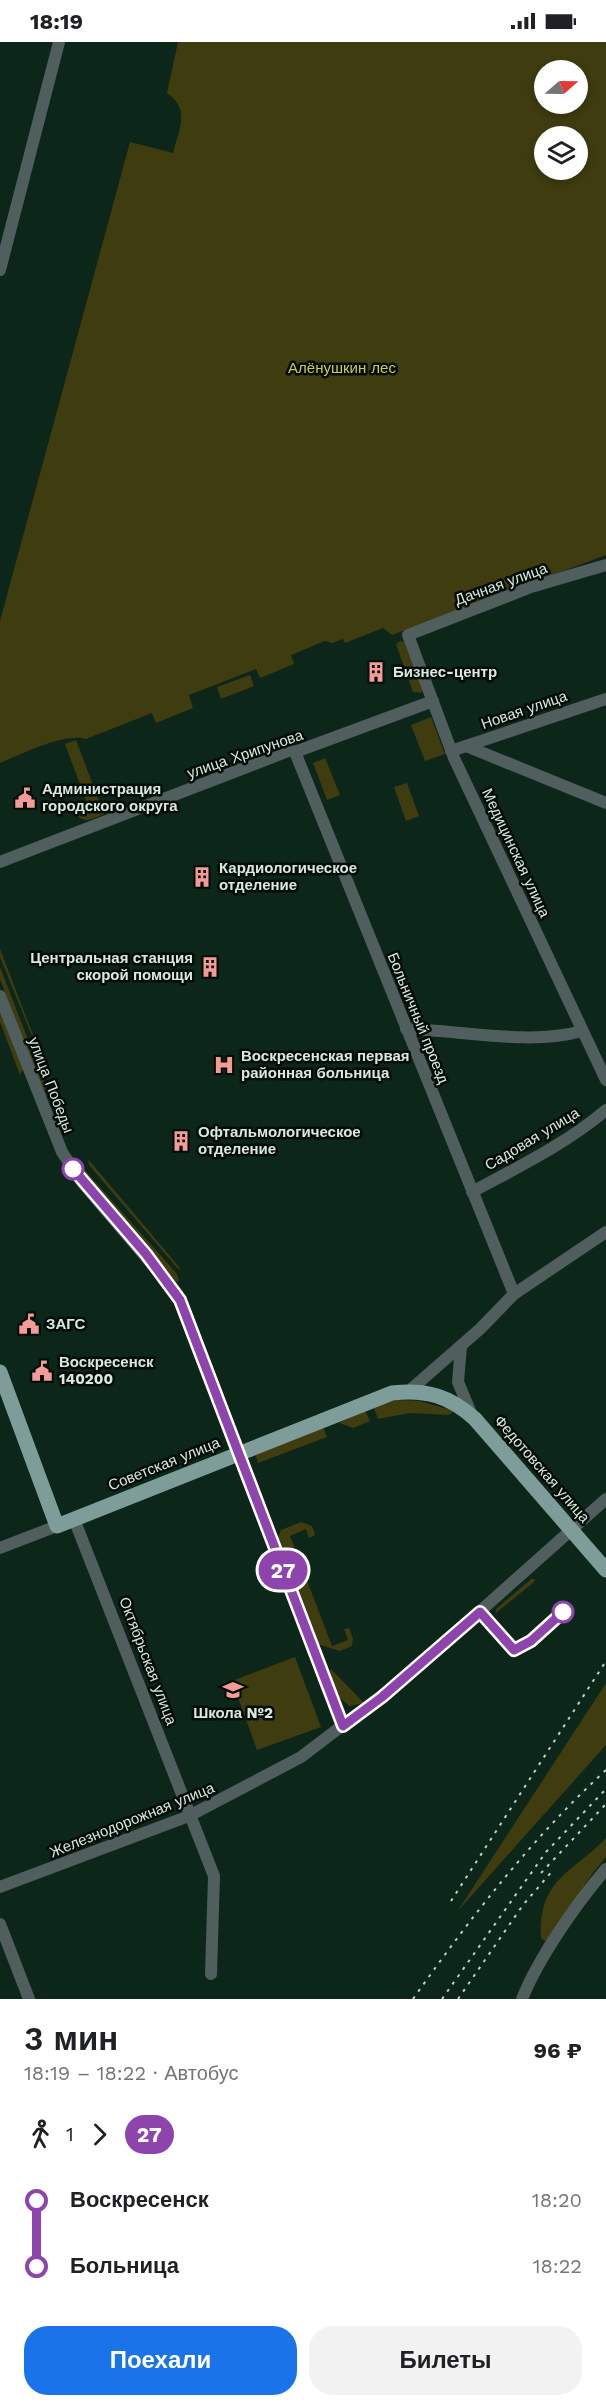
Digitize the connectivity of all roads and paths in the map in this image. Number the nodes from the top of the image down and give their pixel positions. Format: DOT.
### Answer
graph roads {
  1 [pos="59,42"];
  2 [pos="2,252"];
  3 [pos="0,270"];
  4 [pos="606,565"];
  5 [pos="408,635"];
  6 [pos="606,699"];
  7 [pos="432,700"];
  8 [pos="466,746"];
  9 [pos="452,751"];
  10 [pos="295,752"];
  11 [pos="606,803"];
  12 [pos="0,862"];
  13 [pos="0,996"];
  14 [pos="406,1029"];
  15 [pos="582,1030"];
  16 [pos="606,1080"];
  17 [pos="606,1110"];
  18 [pos="472,1192"];
  19 [pos="606,1232"];
  20 [pos="514,1294"];
  21 [pos="461,1346"];
  22 [pos="0,1372"];
  23 [pos="409,1391"];
  24 [pos="475,1419"];
  25 [pos="239,1452"];
  26 [pos="606,1499"];
  27 [pos="74,1519"];
  28 [pos="57,1526"];
  29 [pos="0,1548"];
  30 [pos="606,1570"];
  31 [pos="343,1726"];
  32 [pos="189,1816"];
  33 [pos="606,1869"];
  34 [pos="0,1887"];
  35 [pos="0,1924"];
  36 [pos="211,1974"];
  37 [pos="29,1999"];
  38 [pos="522,1999"];
  1 -- 2 [label="street"];
  2 -- 3 [label="street"];
  4 -- 5 [label="street, Дачная улица"];
  5 -- 7 [label="street, Медицинская улица"];
  6 -- 8 [label="street, Новая улица"];
  7 -- 9 [label="street, Медицинская улица"];
  7 -- 10 [label="street, улица Хрипунова"];
  8 -- 9 [label="street, Новая улица"];
  8 -- 11 [label="street"];
  9 -- 15 [label="street, Медицинская улица"];
  10 -- 12 [label="street, улица Хрипунова"];
  10 -- 14 [label="street, Больничный проезд"];
  13 -- 25 [label="street, улица Победы"];
  14 -- 15 [label="street"];
  14 -- 18 [label="street, Больничный проезд"];
  15 -- 16 [label="street, Медицинская улица"];
  17 -- 18 [label="street, Садовая улица"];
  18 -- 20 [label="street, Больничный проезд"];
  19 -- 20 [label="street, Советская улица"];
  20 -- 21 [label="street, Советская улица"];
  21 -- 23 [label="street, Советская улица"];
  21 -- 24 [label="street"];
  22 -- 28 [label="main road"];
  23 -- 24 [label="main road, Советская улица"];
  23 -- 25 [label="main road, Советская улица"];
  24 -- 30 [label="main road, Федотовская улица, bridge"];
  25 -- 27 [label="main road, Советская улица"];
  25 -- 31 [label="street, улица Победы"];
  26 -- 31 [label="street, Железнодорожная улица"];
  27 -- 28 [label="main road, Советская улица"];
  27 -- 32 [label="street, Октябрьская улица"];
  28 -- 29 [label="street, Советская улица"];
  31 -- 32 [label="street, Железнодорожная улица"];
  32 -- 34 [label="street, Железнодорожная улица"];
  32 -- 36 [label="street, Октябрьская улица"];
  33 -- 38 [label="street"];
  35 -- 37 [label="street"];
}
